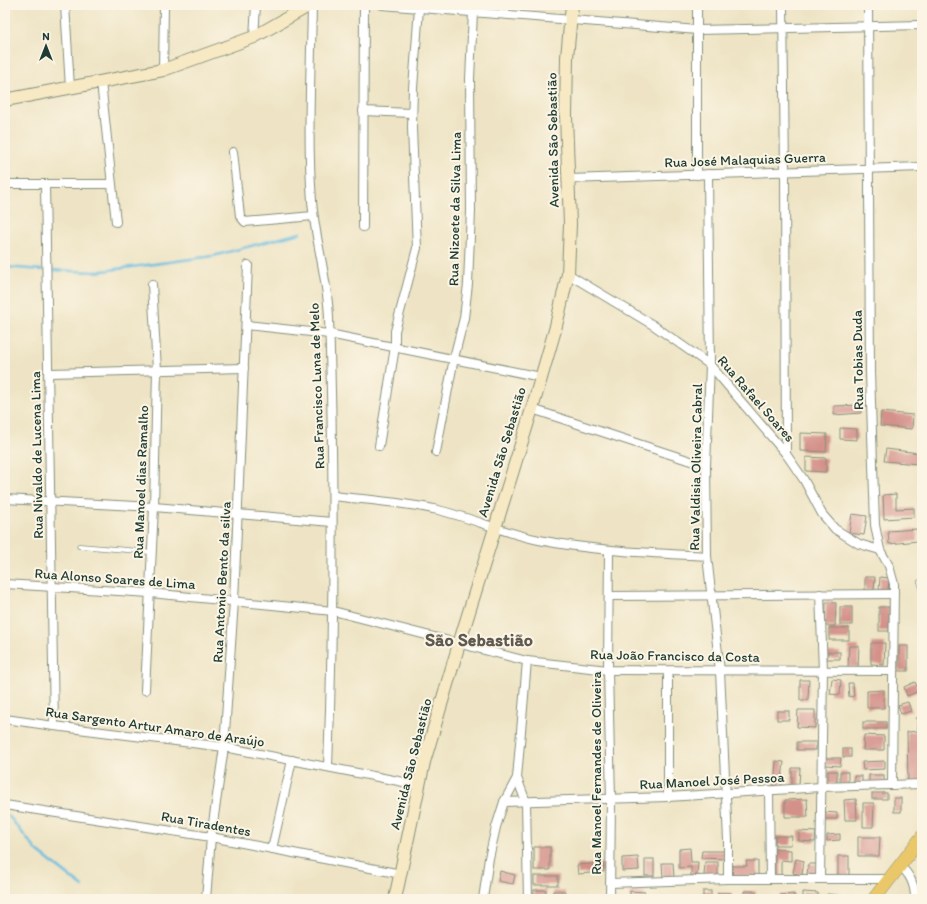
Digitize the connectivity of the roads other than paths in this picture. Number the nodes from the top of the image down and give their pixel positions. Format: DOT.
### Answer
graph roads {
  1 [pos="64,5"];
  2 [pos="164,5"];
  3 [pos="256,5"];
  4 [pos="311,5"];
  5 [pos="364,5"];
  6 [pos="382,5"];
  7 [pos="572,5"];
  8 [pos="697,5"];
  9 [pos="783,5"];
  10 [pos="868,5"];
  11 [pos="419,8"];
  12 [pos="473,12"];
  13 [pos="571,20"];
  14 [pos="868,25"];
  15 [pos="922,25"];
  16 [pos="783,27"];
  17 [pos="698,30"];
  18 [pos="254,37"];
  19 [pos="164,70"];
  20 [pos="101,82"];
  21 [pos="70,88"];
  22 [pos="5,100"];
  23 [pos="363,111"];
  24 [pos="412,113"];
  25 [pos="233,152"];
  26 [pos="922,167"];
  27 [pos="870,169"];
  28 [pos="786,172"];
  29 [pos="708,174"];
  30 [pos="697,175"];
  31 [pos="569,179"];
  32 [pos="5,184"];
  33 [pos="45,184"];
  34 [pos="111,184"];
  35 [pos="313,216"];
  36 [pos="116,222"];
  37 [pos="363,227"];
  38 [pos="248,265"];
  39 [pos="568,274"];
  40 [pos="152,284"];
  41 [pos="246,324"];
  42 [pos="329,334"];
  43 [pos="395,347"];
  44 [pos="454,358"];
  45 [pos="710,365"];
  46 [pos="244,368"];
  47 [pos="157,370"];
  48 [pos="50,373"];
  49 [pos="541,377"];
  50 [pos="532,409"];
  51 [pos="379,446"];
  52 [pos="436,452"];
  53 [pos="786,454"];
  54 [pos="706,466"];
  55 [pos="333,496"];
  56 [pos="5,499"];
  57 [pos="50,501"];
  58 [pos="154,507"];
  59 [pos="239,514"];
  60 [pos="332,522"];
  61 [pos="495,526"];
  62 [pos="79,546"];
  63 [pos="610,550"];
  64 [pos="880,550"];
  65 [pos="151,552"];
  66 [pos="707,556"];
  67 [pos="920,582"];
  68 [pos="5,584"];
  69 [pos="53,588"];
  70 [pos="922,588"];
  71 [pos="150,593"];
  72 [pos="820,594"];
  73 [pos="894,594"];
  74 [pos="609,596"];
  75 [pos="712,596"];
  76 [pos="234,600"];
  77 [pos="333,611"];
  78 [pos="459,644"];
  79 [pos="527,661"];
  80 [pos="608,670"];
  81 [pos="822,670"];
  82 [pos="668,671"];
  83 [pos="720,671"];
  84 [pos="893,671"];
  85 [pos="145,690"];
  86 [pos="5,718"];
  87 [pos="54,726"];
  88 [pos="224,747"];
  89 [pos="292,760"];
  90 [pos="328,767"];
  91 [pos="517,778"];
  92 [pos="922,784"];
  93 [pos="419,785"];
  94 [pos="892,785"];
  95 [pos="821,788"];
  96 [pos="769,790"];
  97 [pos="726,793"];
  98 [pos="668,797"];
  99 [pos="611,799"];
  100 [pos="504,802"];
  101 [pos="526,802"];
  102 [pos="5,805"];
  103 [pos="211,837"];
  104 [pos="922,837"];
  105 [pos="272,849"];
  106 [pos="899,865"];
  107 [pos="401,874"];
  108 [pos="728,879"];
  109 [pos="770,879"];
  110 [pos="820,879"];
  111 [pos="889,879"];
  112 [pos="610,883"];
  113 [pos="206,899"];
  114 [pos="395,899"];
  115 [pos="483,899"];
  116 [pos="528,899"];
  117 [pos="610,899"];
  118 [pos="874,899"];
  119 [pos="915,899"];
  1 -- 21 [label="street"];
  2 -- 19 [label="street"];
  3 -- 18 [label="street"];
  4 -- 18 [label="main road"];
  4 -- 35 [label="street, Rua Francisco Luna de Melo"];
  5 -- 23 [label="street"];
  6 -- 11 [label="street"];
  7 -- 13 [label="main road, Avenida São Sebastião"];
  8 -- 17 [label="street"];
  9 -- 16 [label="street"];
  10 -- 14 [label="street, Rua Tobias Duda"];
  11 -- 12 [label="street"];
  11 -- 24 [label="street"];
  12 -- 13 [label="street"];
  12 -- 44 [label="street, Rua Nizoete da Silva Lima"];
  13 -- 17 [label="street"];
  13 -- 31 [label="main road, Avenida São Sebastião"];
  14 -- 15 [label="street"];
  14 -- 16 [label="street"];
  14 -- 27 [label="street, Rua Tobias Duda"];
  16 -- 17 [label="street"];
  16 -- 28 [label="street"];
  17 -- 30 [label="street"];
  18 -- 19 [label="main road"];
  19 -- 20 [label="main road"];
  20 -- 21 [label="main road"];
  20 -- 34 [label="street"];
  21 -- 22 [label="main road"];
  23 -- 24 [label="street"];
  23 -- 37 [label="street"];
  24 -- 43 [label="street"];
  25 -- 35 [label="street"];
  26 -- 27 [label="street, Rua José Malaquias Guerra"];
  27 -- 28 [label="street, Rua José Malaquias Guerra"];
  27 -- 64 [label="street, Rua Tobias Duda"];
  28 -- 29 [label="street, Rua José Malaquias Guerra"];
  28 -- 53 [label="street"];
  29 -- 30 [label="street, Rua José Malaquias Guerra"];
  29 -- 45 [label="street, Rua Valdisia Oliveira Cabral"];
  30 -- 31 [label="street, Rua José Malaquias Guerra"];
  31 -- 39 [label="main road, Avenida São Sebastião"];
  32 -- 33 [label="street"];
  33 -- 34 [label="street"];
  33 -- 48 [label="street, Rua Nivaldo de Lucena Lima"];
  34 -- 36 [label="street"];
  35 -- 42 [label="street, Rua Francisco Luna de Melo"];
  38 -- 41 [label="street, Rua Antonio Bento da silva"];
  39 -- 45 [label="street, Rua Rafael Soares"];
  39 -- 49 [label="main road, Avenida São Sebastião"];
  40 -- 47 [label="street, Rua Manoel dias Ramalho"];
  41 -- 42 [label="street"];
  41 -- 46 [label="street, Rua Antonio Bento da silva"];
  42 -- 43 [label="street"];
  42 -- 55 [label="street, Rua Francisco Luna de Melo"];
  43 -- 44 [label="street"];
  43 -- 51 [label="street"];
  44 -- 49 [label="street"];
  44 -- 52 [label="street, Rua Nizoete da Silva Lima"];
  45 -- 53 [label="street, Rua Rafael Soares"];
  45 -- 54 [label="street, Rua Valdisia Oliveira Cabral"];
  46 -- 47 [label="street"];
  46 -- 59 [label="street, Rua Antonio Bento da silva"];
  47 -- 48 [label="street"];
  47 -- 58 [label="street, Rua Manoel dias Ramalho"];
  48 -- 57 [label="street, Rua Nivaldo de Lucena Lima"];
  49 -- 50 [label="main road, Avenida São Sebastião"];
  50 -- 54 [label="street"];
  50 -- 61 [label="main road, Avenida São Sebastião"];
  53 -- 64 [label="street, Rua Rafael Soares"];
  54 -- 66 [label="street, Rua Valdisia Oliveira Cabral"];
  55 -- 60 [label="street, Rua Francisco Luna de Melo"];
  55 -- 61 [label="street"];
  56 -- 57 [label="street"];
  57 -- 58 [label="street"];
  57 -- 69 [label="street, Rua Nivaldo de Lucena Lima"];
  58 -- 59 [label="street"];
  58 -- 65 [label="street, Rua Manoel dias Ramalho"];
  59 -- 60 [label="street"];
  59 -- 76 [label="street, Rua Antonio Bento da silva"];
  60 -- 77 [label="street, Rua Francisco Luna de Melo"];
  61 -- 63 [label="street"];
  61 -- 78 [label="main road, Avenida São Sebastião"];
  62 -- 65 [label="lane"];
  63 -- 66 [label="street"];
  63 -- 74 [label="street, Rua Manoel Fernandes de Oliveira"];
  64 -- 73 [label="street, Rua Tobias Duda"];
  65 -- 71 [label="street, Rua Manoel dias Ramalho"];
  66 -- 75 [label="street, Rua Valdisia Oliveira Cabral"];
  67 -- 70 [label="lane"];
  68 -- 69 [label="street, Rua Alonso Soares de Lima"];
  69 -- 71 [label="street, Rua Alonso Soares de Lima"];
  69 -- 87 [label="street, Rua Nivaldo de Lucena Lima"];
  71 -- 76 [label="street, Rua Alonso Soares de Lima"];
  71 -- 85 [label="street, Rua Manoel dias Ramalho"];
  72 -- 73 [label="street"];
  72 -- 75 [label="street"];
  72 -- 81 [label="street"];
  73 -- 84 [label="street, Rua Tobias Duda"];
  74 -- 75 [label="street"];
  74 -- 80 [label="street, Rua Manoel Fernandes de Oliveira"];
  75 -- 83 [label="street, Rua Valdisia Oliveira Cabral"];
  76 -- 77 [label="street, Rua Alonso Soares de Lima"];
  76 -- 88 [label="street, Rua Antonio Bento da silva"];
  77 -- 78 [label="street, Rua Alonso Soares de Lima"];
  77 -- 90 [label="street, Rua Francisco Luna de Melo"];
  78 -- 79 [label="street, Rua João Francisco da Costa"];
  78 -- 93 [label="main road, Avenida São Sebastião"];
  79 -- 80 [label="street, Rua João Francisco da Costa"];
  79 -- 91 [label="street"];
  80 -- 82 [label="street, Rua João Francisco da Costa"];
  80 -- 99 [label="street, Rua Manoel Fernandes de Oliveira"];
  81 -- 83 [label="street, Rua João Francisco da Costa"];
  81 -- 84 [label="street, Rua João Francisco da Costa"];
  81 -- 95 [label="street"];
  82 -- 83 [label="street, Rua João Francisco da Costa"];
  82 -- 98 [label="street"];
  83 -- 97 [label="street, Rua Valdisia Oliveira Cabral"];
  84 -- 94 [label="street, Rua Tobias Duda"];
  86 -- 87 [label="street, Rua Sargento Artur Amaro de Araújo"];
  87 -- 88 [label="street, Rua Sargento Artur Amaro de Araújo"];
  88 -- 89 [label="street, Rua Sargento Artur Amaro de Araújo"];
  88 -- 103 [label="street, Rua Antonio Bento da silva"];
  89 -- 90 [label="street, Rua Sargento Artur Amaro de Araújo"];
  89 -- 105 [label="street"];
  90 -- 93 [label="street, Rua Sargento Artur Amaro de Araújo"];
  91 -- 100 [label="street"];
  91 -- 101 [label="street"];
  92 -- 94 [label="street, Rua Manoel José Pessoa"];
  93 -- 107 [label="main road, Avenida São Sebastião"];
  94 -- 95 [label="street, Rua Manoel José Pessoa"];
  95 -- 96 [label="street, Rua Manoel José Pessoa"];
  95 -- 110 [label="street"];
  96 -- 97 [label="street, Rua Manoel José Pessoa"];
  96 -- 109 [label="street"];
  97 -- 98 [label="street, Rua Manoel José Pessoa"];
  97 -- 108 [label="street, Rua Valdisia Oliveira Cabral"];
  98 -- 99 [label="street, Rua Manoel José Pessoa"];
  99 -- 101 [label="street, Rua Manoel José Pessoa"];
  99 -- 112 [label="street, Rua Manoel Fernandes de Oliveira"];
  100 -- 101 [label="street, Rua Manoel José Pessoa"];
  100 -- 115 [label="street"];
  101 -- 116 [label="street"];
  102 -- 103 [label="street, Rua Tiradentes"];
  103 -- 105 [label="street, Rua Tiradentes"];
  103 -- 113 [label="street, Rua Antonio Bento da silva"];
  104 -- 106 [label="main road"];
  105 -- 107 [label="street, Rua Tiradentes"];
  106 -- 111 [label="main road"];
  106 -- 119 [label="street"];
  107 -- 114 [label="main road, Avenida São Sebastião"];
  108 -- 109 [label="street"];
  108 -- 112 [label="street"];
  109 -- 110 [label="street"];
  110 -- 111 [label="street"];
  111 -- 118 [label="main road"];
  112 -- 117 [label="street, Rua Manoel Fernandes de Oliveira"];
}
